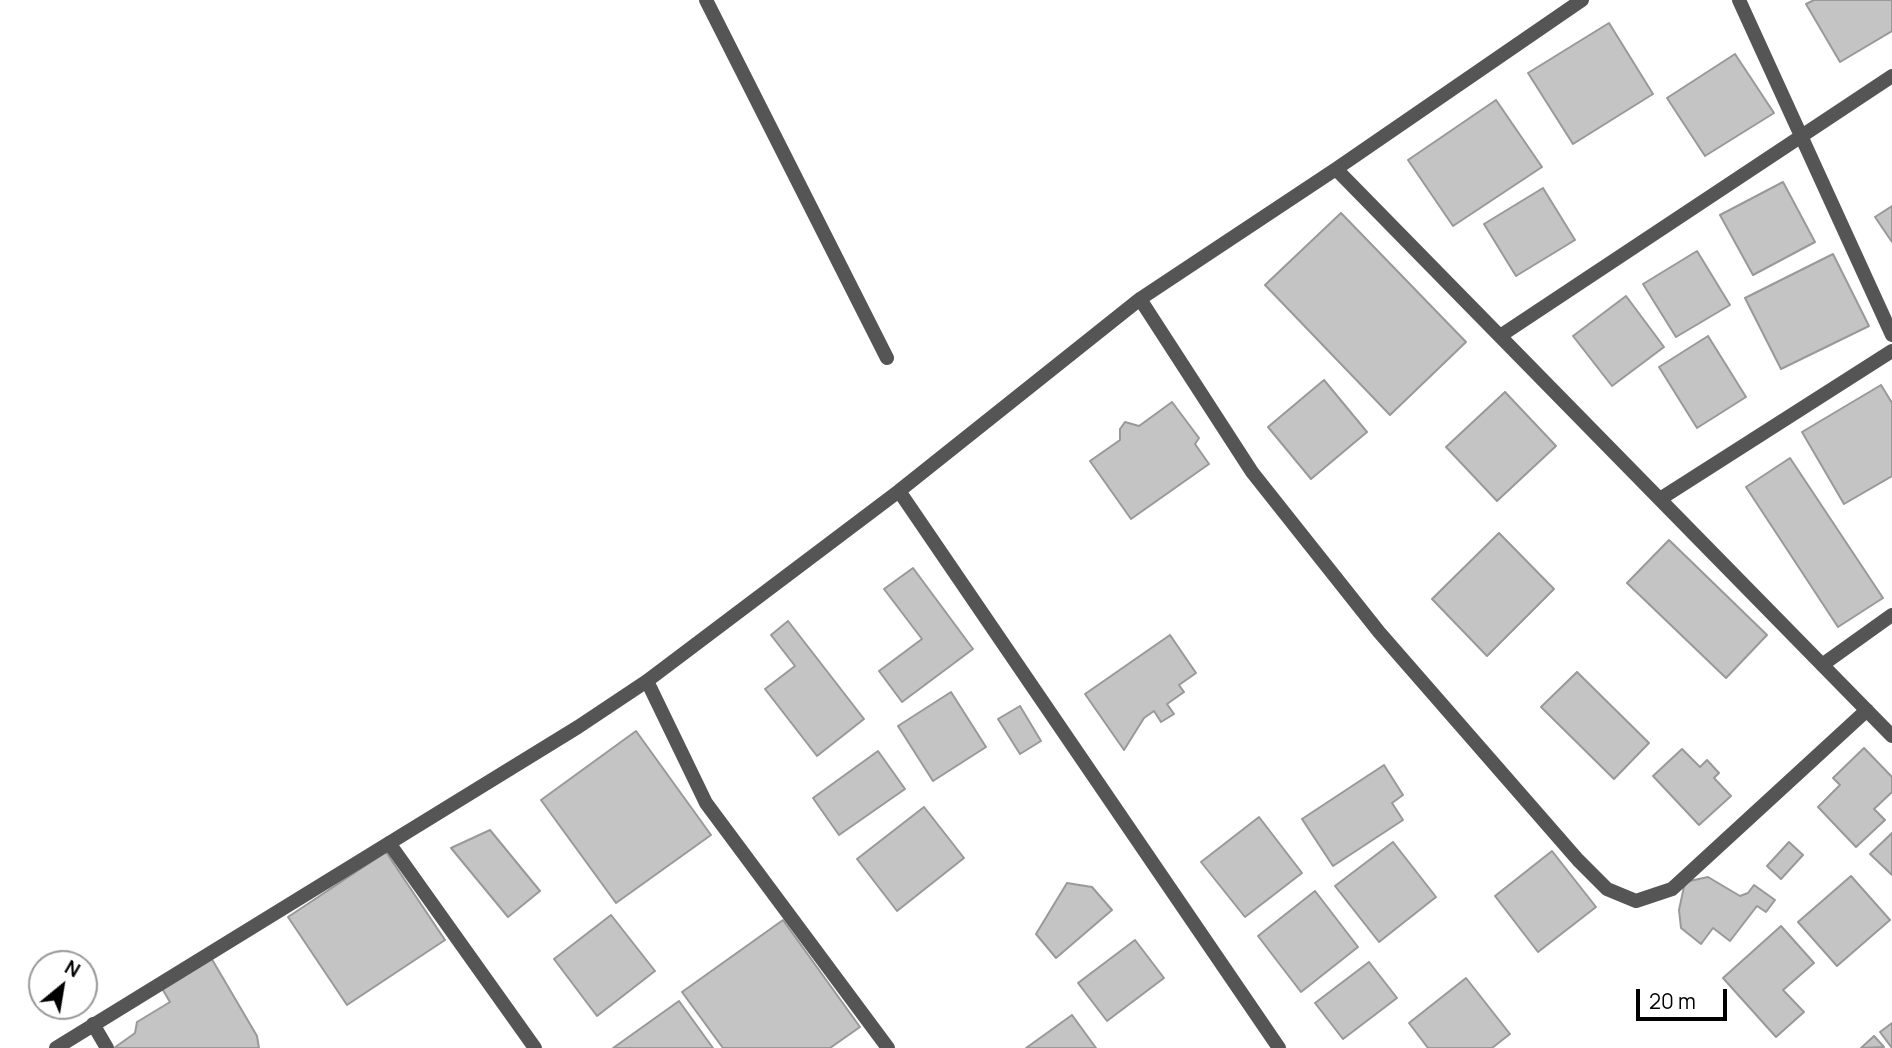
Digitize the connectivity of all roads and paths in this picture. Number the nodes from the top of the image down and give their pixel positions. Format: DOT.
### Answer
graph roads {
  1 [pos="706,0"];
  2 [pos="1582,0"];
  3 [pos="1740,0"];
  4 [pos="1892,76"];
  5 [pos="1801,136"];
  6 [pos="1336,169"];
  7 [pos="1140,299"];
  8 [pos="1892,335"];
  9 [pos="1500,337"];
  10 [pos="1892,351"];
  11 [pos="887,358"];
  12 [pos="899,491"];
  13 [pos="1660,499"];
  14 [pos="1892,615"];
  15 [pos="1822,665"];
  16 [pos="648,681"];
  17 [pos="1867,710"];
  18 [pos="1892,736"];
  19 [pos="389,843"];
  20 [pos="93,1024"];
  21 [pos="55,1048"];
  22 [pos="107,1048"];
  23 [pos="535,1048"];
  24 [pos="888,1048"];
  25 [pos="1279,1048"];
  1 -- 11 [label="street"];
  2 -- 6 [label="street"];
  3 -- 5 [label="street"];
  4 -- 5 [label="street"];
  5 -- 8 [label="street"];
  5 -- 9 [label="street"];
  6 -- 7 [label="street"];
  6 -- 9 [label="street"];
  7 -- 12 [label="street"];
  7 -- 17 [label="street"];
  9 -- 13 [label="street"];
  10 -- 13 [label="street"];
  12 -- 16 [label="street"];
  12 -- 25 [label="street"];
  13 -- 15 [label="street"];
  14 -- 15 [label="street"];
  15 -- 17 [label="street"];
  16 -- 19 [label="street"];
  16 -- 24 [label="street"];
  17 -- 18 [label="street"];
  19 -- 20 [label="street"];
  19 -- 23 [label="street"];
  20 -- 21 [label="street"];
  20 -- 22 [label="street"];
}
